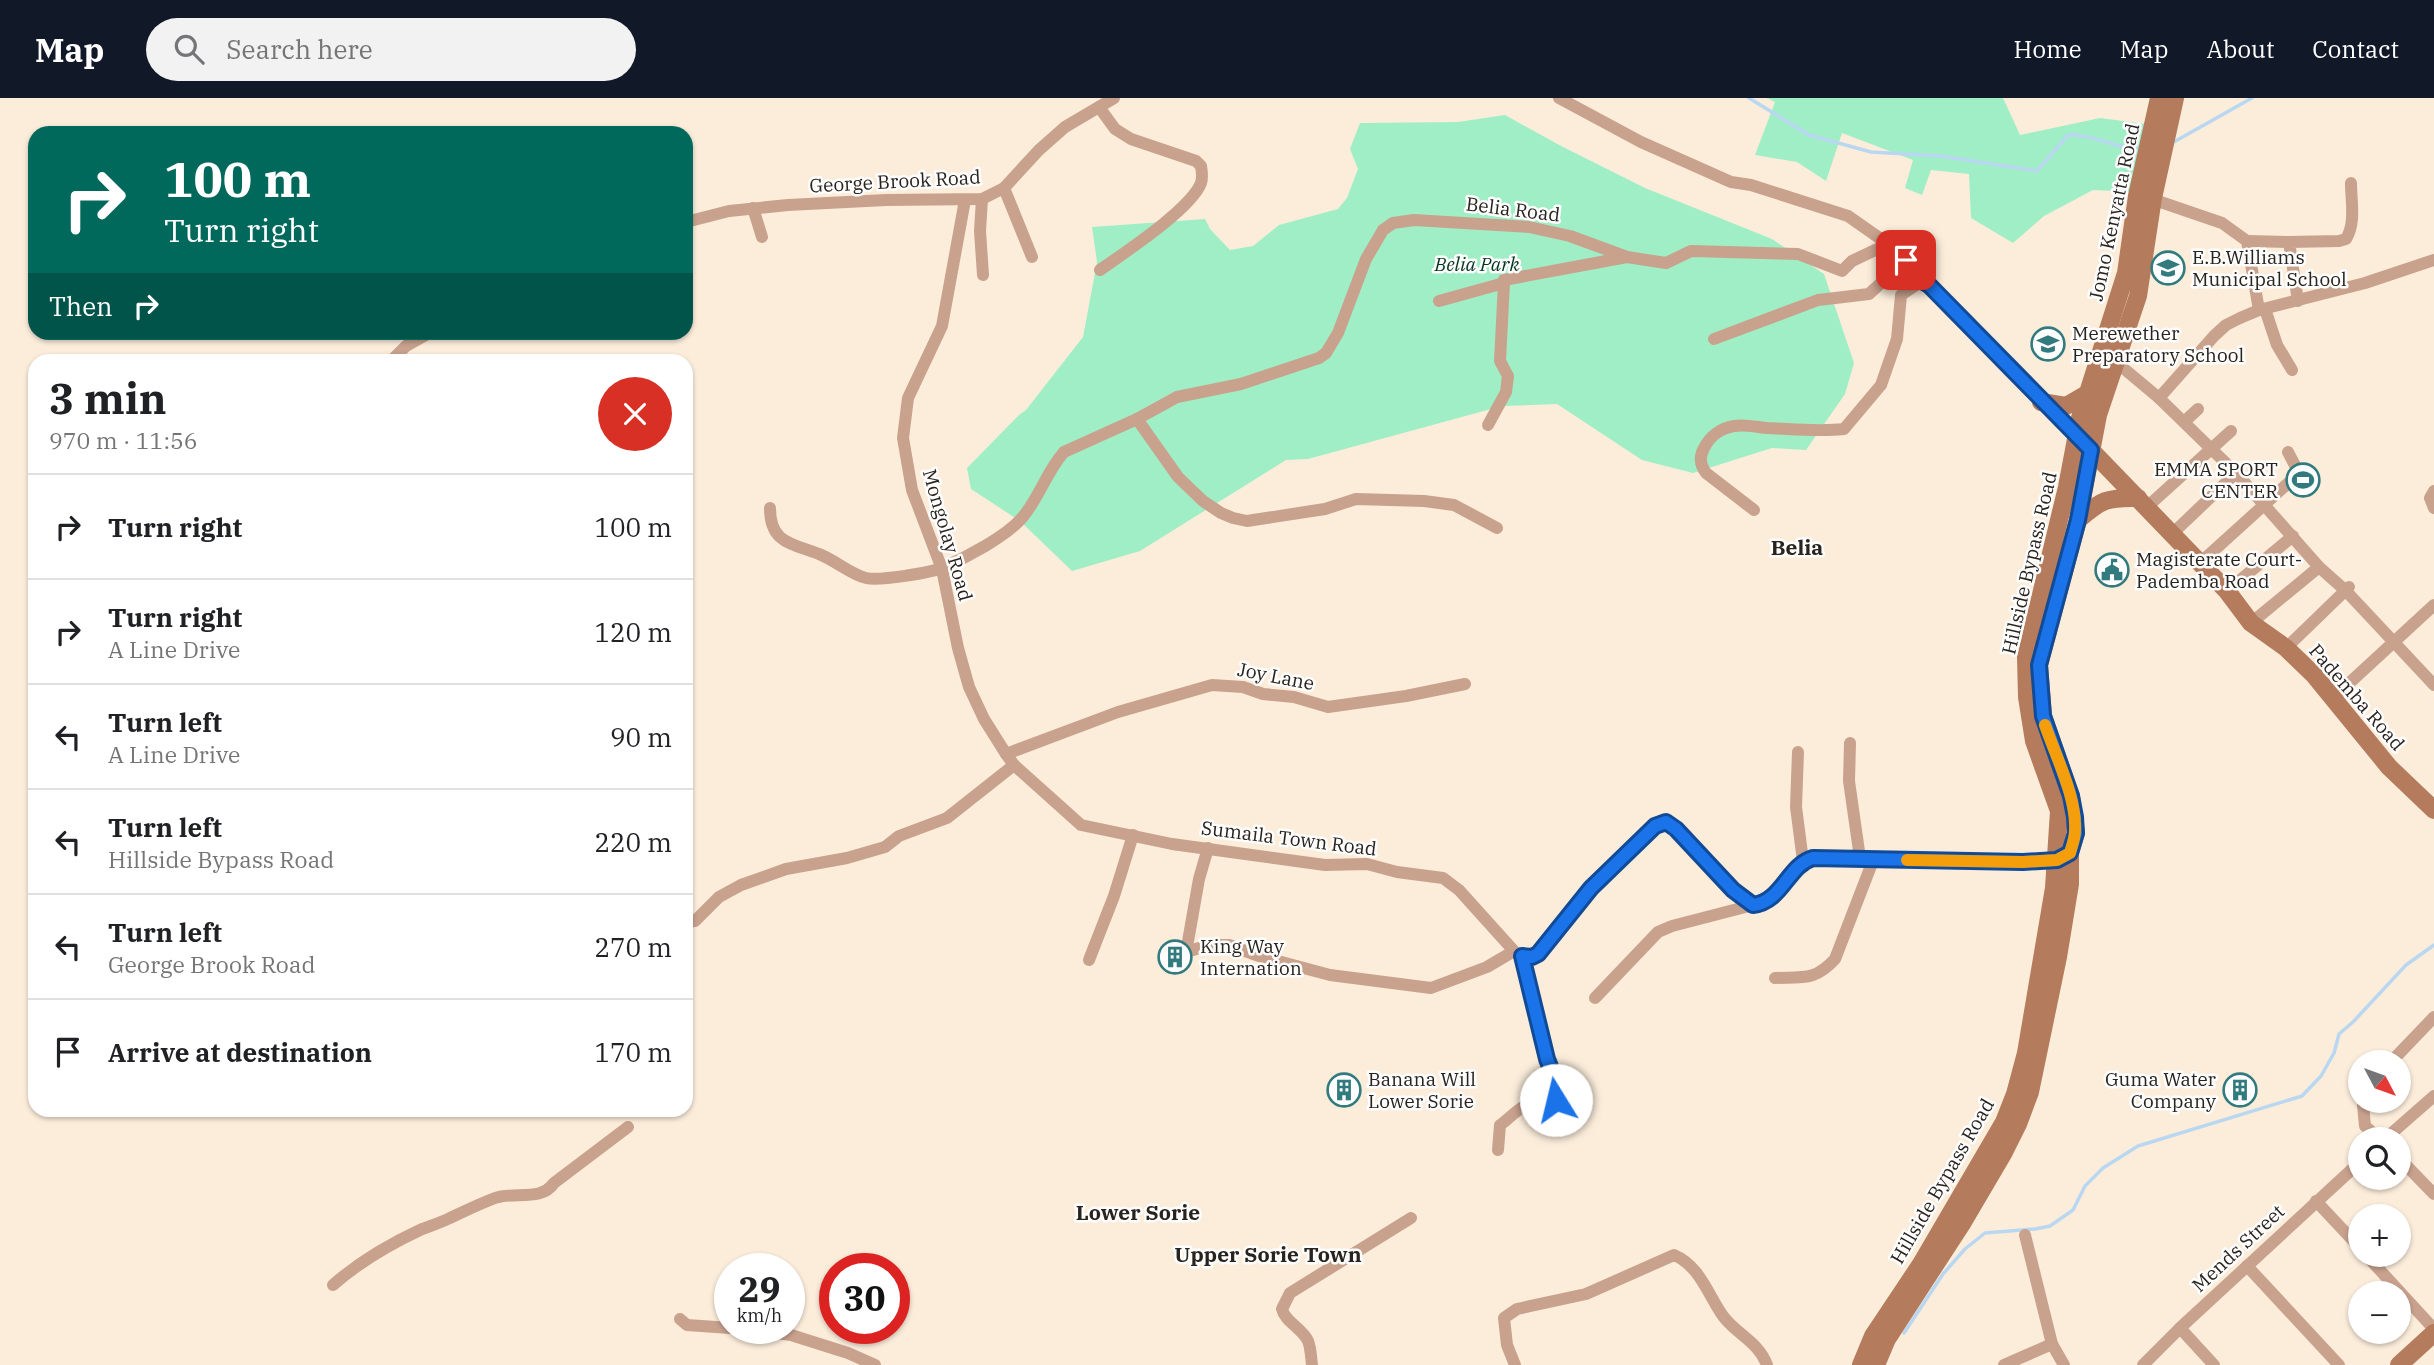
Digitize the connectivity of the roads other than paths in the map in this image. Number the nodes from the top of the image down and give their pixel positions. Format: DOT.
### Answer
graph roads {
  1 [pos="1114,98"];
  2 [pos="1559,98"];
  3 [pos="2159,98"];
  4 [pos="2175,98"];
  5 [pos="1099,107"];
  6 [pos="2153,163"];
  7 [pos="2351,183"];
  8 [pos="1004,188"];
  9 [pos="2145,197"];
  10 [pos="982,199"];
  11 [pos="965,200"];
  12 [pos="753,208"];
  13 [pos="693,220"];
  14 [pos="762,237"];
  15 [pos="2247,241"];
  16 [pos="2289,242"];
  17 [pos="1888,244"];
  18 [pos="1032,257"];
  19 [pos="1627,257"];
  20 [pos="1906,260"];
  21 [pos="2434,260"];
  22 [pos="1100,270"];
  23 [pos="983,275"];
  24 [pos="1922,281"];
  25 [pos="1504,283"];
  26 [pos="1439,300"];
  27 [pos="2298,301"];
  28 [pos="2262,310"];
  29 [pos="1714,339"];
  30 [pos="417,340"];
  31 [pos="398,354"];
  32 [pos="2109,356"];
  33 [pos="2292,370"];
  34 [pos="2085,396"];
  35 [pos="2159,398"];
  36 [pos="2041,402"];
  37 [pos="2197,409"];
  38 [pos="1138,419"];
  39 [pos="2184,422"];
  40 [pos="1488,425"];
  41 [pos="2231,431"];
  42 [pos="2076,433"];
  43 [pos="2091,450"];
  44 [pos="2211,450"];
  45 [pos="2287,452"];
  46 [pos="2236,473"];
  47 [pos="2434,491"];
  48 [pos="2142,503"];
  49 [pos="2266,505"];
  50 [pos="770,508"];
  51 [pos="2434,508"];
  52 [pos="1754,510"];
  53 [pos="2078,520"];
  54 [pos="1497,528"];
  55 [pos="2167,528"];
  56 [pos="2293,536"];
  57 [pos="2200,563"];
  58 [pos="2319,567"];
  59 [pos="942,569"];
  60 [pos="2347,589"];
  61 [pos="2227,591"];
  62 [pos="2434,606"];
  63 [pos="2251,623"];
  64 [pos="2395,641"];
  65 [pos="2286,648"];
  66 [pos="1465,684"];
  67 [pos="2434,685"];
  68 [pos="2333,698"];
  69 [pos="1850,743"];
  70 [pos="1798,752"];
  71 [pos="1010,760"];
  72 [pos="2434,810"];
  73 [pos="1133,835"];
  74 [pos="1208,848"];
  75 [pos="2064,856"];
  76 [pos="1860,858"];
  77 [pos="1874,858"];
  78 [pos="1803,861"];
  79 [pos="1753,905"];
  80 [pos="693,921"];
  81 [pos="1518,953"];
  82 [pos="1089,960"];
  83 [pos="1775,978"];
  84 [pos="1595,998"];
  85 [pos="2434,1017"];
  86 [pos="2402,1050"];
  87 [pos="2434,1096"];
  88 [pos="628,1127"];
  89 [pos="2397,1127"];
  90 [pos="1498,1150"];
  91 [pos="2411,1170"];
  92 [pos="2348,1173"];
  93 [pos="2434,1194"];
  94 [pos="2316,1201"];
  95 [pos="1411,1218"];
  96 [pos="2025,1235"];
  97 [pos="2348,1235"];
  98 [pos="2247,1266"];
  99 [pos="2377,1267"];
  100 [pos="333,1285"];
  101 [pos="680,1319"];
  102 [pos="714,1327"];
  103 [pos="2180,1328"];
  104 [pos="2434,1331"];
  105 [pos="805,1339"];
  106 [pos="2052,1344"];
  107 [pos="875,1365"];
  108 [pos="1312,1365"];
  109 [pos="1515,1365"];
  110 [pos="1767,1365"];
  111 [pos="1861,1365"];
  112 [pos="1876,1365"];
  113 [pos="2004,1365"];
  114 [pos="2064,1365"];
  115 [pos="2143,1365"];
  116 [pos="2214,1365"];
  117 [pos="2339,1365"];
  118 [pos="2399,1365"];
  1 -- 5 [label="street, George Brook Road"];
  2 -- 17 [label="street"];
  3 -- 6 [label="main road, Jomo Kenyatta Road"];
  4 -- 6 [label="main road, Jomo Kenyatta Road"];
  5 -- 8 [label="street, George Brook Road"];
  5 -- 22 [label="street"];
  6 -- 9 [label="main road, Jomo Kenyatta Road"];
  7 -- 16 [label="street"];
  8 -- 10 [label="street, George Brook Road"];
  8 -- 18 [label="street"];
  9 -- 15 [label="street"];
  9 -- 32 [label="main road, Jomo Kenyatta Road"];
  10 -- 11 [label="street, George Brook Road"];
  10 -- 23 [label="street"];
  11 -- 12 [label="street, George Brook Road"];
  11 -- 59 [label="street, Mongolay Road"];
  12 -- 13 [label="street, George Brook Road"];
  12 -- 14 [label="street"];
  15 -- 16 [label="street"];
  15 -- 28 [label="street"];
  16 -- 27 [label="street"];
  17 -- 19 [label="street, Belia Road"];
  17 -- 20 [label="street"];
  19 -- 25 [label="street"];
  19 -- 38 [label="street, Belia Road"];
  20 -- 24 [label="street"];
  20 -- 29 [label="street"];
  21 -- 27 [label="street"];
  24 -- 36 [label="street"];
  24 -- 52 [label="street"];
  25 -- 26 [label="street"];
  25 -- 40 [label="street"];
  27 -- 28 [label="street"];
  28 -- 33 [label="street"];
  28 -- 35 [label="street"];
  30 -- 31 [label="street"];
  32 -- 34 [label="main road, Jomo Kenyatta Road"];
  32 -- 35 [label="street"];
  32 -- 43 [label="main road, Jomo Kenyatta Road"];
  34 -- 36 [label="main road"];
  34 -- 42 [label="main road, Jomo Kenyatta Road"];
  35 -- 39 [label="street"];
  36 -- 42 [label="street"];
  37 -- 39 [label="street"];
  38 -- 54 [label="street"];
  38 -- 59 [label="street"];
  39 -- 44 [label="street"];
  41 -- 44 [label="street"];
  42 -- 43 [label="main road"];
  42 -- 75 [label="main road, Hillside Bypass Road"];
  43 -- 48 [label="main road"];
  43 -- 53 [label="main road, Hillside Bypass Road"];
  44 -- 46 [label="street"];
  44 -- 48 [label="street"];
  45 -- 49 [label="street"];
  46 -- 49 [label="street"];
  46 -- 55 [label="street"];
  47 -- 51 [label="street"];
  48 -- 53 [label="main road"];
  48 -- 55 [label="main road"];
  49 -- 56 [label="street"];
  49 -- 57 [label="street"];
  50 -- 59 [label="street"];
  53 -- 75 [label="main road, Hillside Bypass Road"];
  55 -- 57 [label="main road, Pademba Road"];
  56 -- 58 [label="street"];
  56 -- 61 [label="street"];
  57 -- 61 [label="main road, Pademba Road"];
  58 -- 60 [label="street"];
  58 -- 63 [label="street"];
  59 -- 71 [label="street, Mongolay Road"];
  60 -- 64 [label="street"];
  60 -- 65 [label="street"];
  61 -- 63 [label="main road, Pademba Road"];
  62 -- 64 [label="street"];
  63 -- 65 [label="main road, Pademba Road"];
  64 -- 67 [label="street"];
  64 -- 68 [label="street"];
  65 -- 68 [label="main road, Pademba Road"];
  66 -- 71 [label="street, Joy Lane"];
  68 -- 72 [label="main road, Pademba Road"];
  69 -- 76 [label="street"];
  70 -- 78 [label="street"];
  71 -- 73 [label="street, Sumaila Town Road"];
  71 -- 80 [label="street, Joy Lane"];
  73 -- 74 [label="street, Sumaila Town Road"];
  73 -- 82 [label="street"];
  74 -- 81 [label="street, Sumaila Town Road"];
  74 -- 81 [label="street"];
  75 -- 77 [label="street"];
  75 -- 111 [label="main road, Hillside Bypass Road"];
  75 -- 112 [label="main road, Hillside Bypass Road"];
  76 -- 77 [label="street"];
  76 -- 78 [label="street"];
  77 -- 83 [label="street"];
  78 -- 79 [label="street"];
  79 -- 81 [label="street"];
  79 -- 84 [label="street"];
  81 -- 90 [label="street"];
  85 -- 86 [label="street"];
  87 -- 89 [label="street"];
  88 -- 100 [label="street"];
  91 -- 93 [label="street"];
  92 -- 94 [label="street, Mends Street"];
  94 -- 97 [label="street"];
  94 -- 98 [label="street, Mends Street"];
  95 -- 108 [label="street"];
  96 -- 106 [label="street"];
  98 -- 103 [label="street, Mends Street"];
  98 -- 117 [label="street"];
  99 -- 104 [label="street"];
  101 -- 102 [label="street"];
  103 -- 115 [label="street, Mends Street"];
  103 -- 116 [label="street"];
  104 -- 118 [label="main road"];
  105 -- 107 [label="street"];
  106 -- 113 [label="street"];
  106 -- 114 [label="street"];
  109 -- 110 [label="street"];
}
